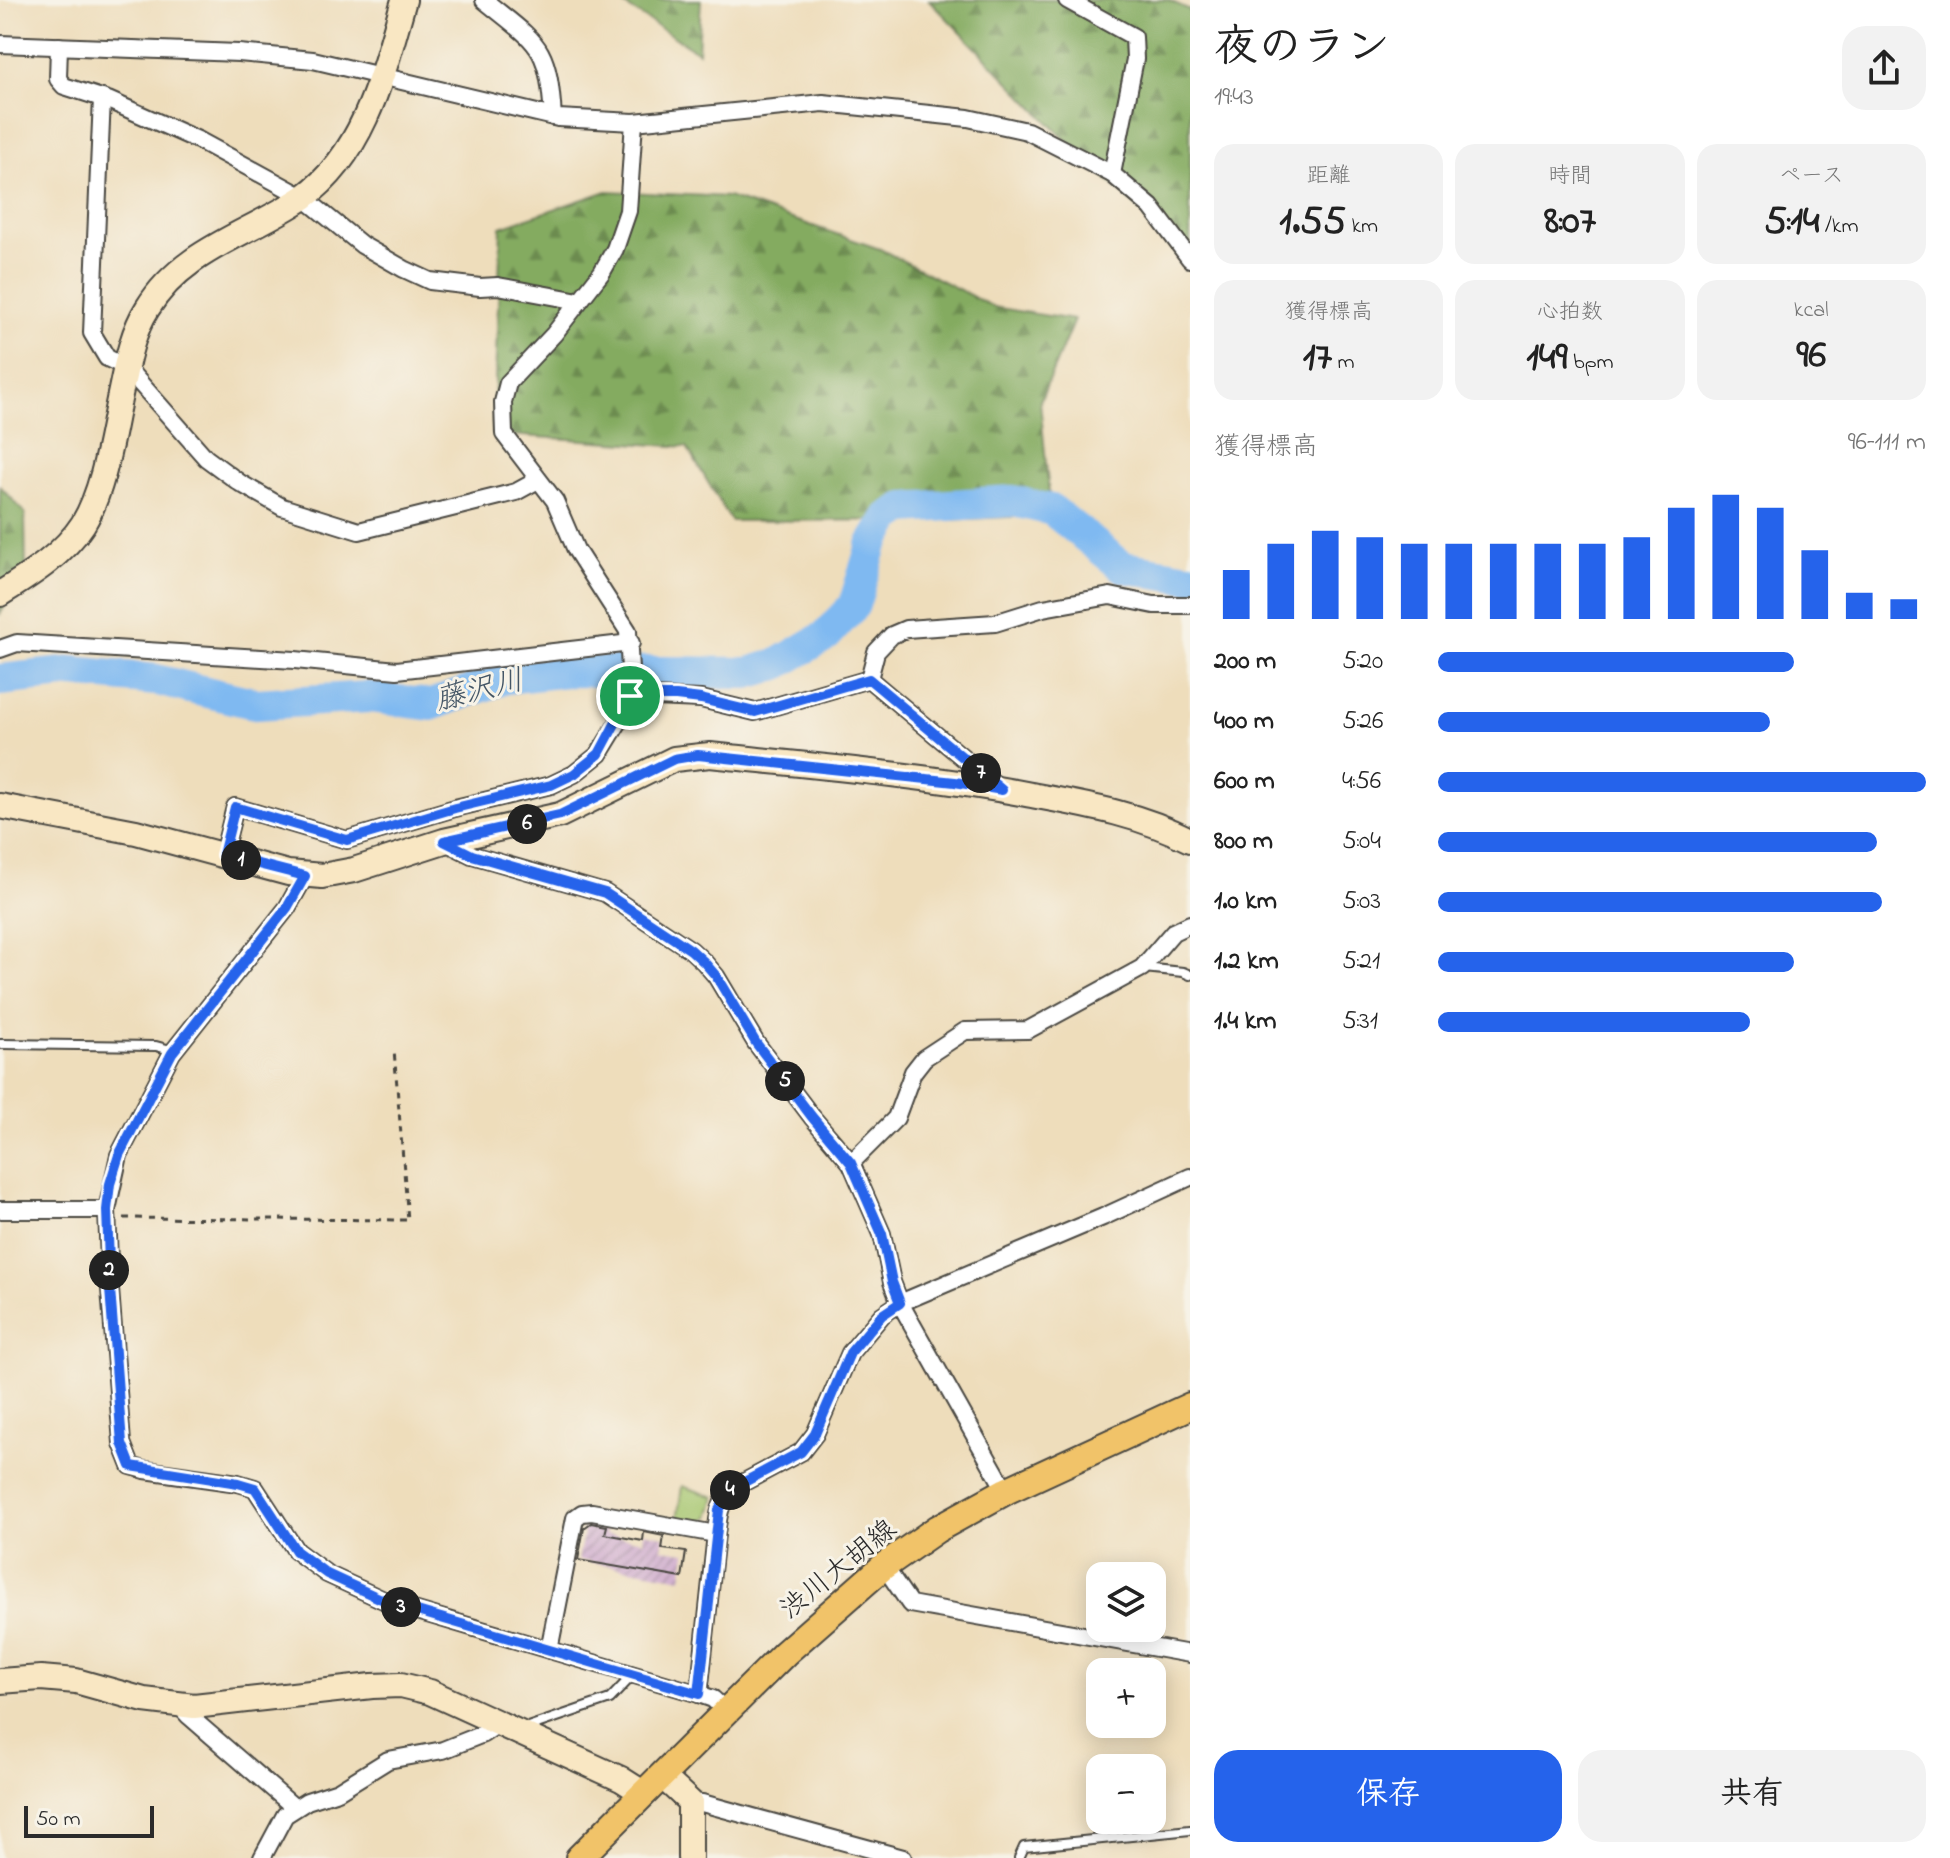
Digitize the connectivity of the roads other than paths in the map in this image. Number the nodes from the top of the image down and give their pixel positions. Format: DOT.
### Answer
graph roads {
  1 [pos="404,0"];
  2 [pos="484,0"];
  3 [pos="1067,0"];
  4 [pos="0,44"];
  5 [pos="59,46"];
  6 [pos="382,75"];
  7 [pos="102,98"];
  8 [pos="553,117"];
  9 [pos="634,122"];
  10 [pos="1112,174"];
  11 [pos="303,197"];
  12 [pos="1190,259"];
  13 [pos="579,301"];
  14 [pos="126,367"];
  15 [pos="538,480"];
  16 [pos="0,594"];
  17 [pos="1190,605"];
  18 [pos="631,647"];
  19 [pos="0,649"];
  20 [pos="869,679"];
  21 [pos="631,693"];
  22 [pos="1002,790"];
  23 [pos="0,806"];
  24 [pos="1190,840"];
  25 [pos="444,841"];
  26 [pos="223,855"];
  27 [pos="305,876"];
  28 [pos="1190,924"];
  29 [pos="1142,968"];
  30 [pos="1190,975"];
  31 [pos="0,1044"];
  32 [pos="172,1053"];
  33 [pos="851,1163"];
  34 [pos="1190,1177"];
  35 [pos="0,1210"];
  36 [pos="108,1214"];
  37 [pos="900,1303"];
  38 [pos="1190,1406"];
  39 [pos="1006,1491"];
  40 [pos="716,1534"];
  41 [pos="884,1566"];
  42 [pos="549,1650"];
  43 [pos="1190,1654"];
  44 [pos="632,1676"];
  45 [pos="0,1681"];
  46 [pos="699,1694"];
  47 [pos="179,1705"];
  48 [pos="726,1711"];
  49 [pos="508,1729"];
  50 [pos="653,1784"];
  51 [pos="690,1802"];
  52 [pos="295,1808"];
  53 [pos="1190,1830"];
  54 [pos="262,1858"];
  55 [pos="579,1858"];
  56 [pos="690,1858"];
  57 [pos="903,1858"];
  58 [pos="1019,1858"];
  1 -- 6 [label="street"];
  2 -- 8 [label="street"];
  3 -- 10 [label="street"];
  4 -- 5 [label="street"];
  5 -- 6 [label="street"];
  5 -- 7 [label="street"];
  6 -- 8 [label="street"];
  6 -- 11 [label="street"];
  7 -- 11 [label="street"];
  7 -- 14 [label="street"];
  8 -- 9 [label="street"];
  9 -- 10 [label="street"];
  9 -- 13 [label="street"];
  10 -- 12 [label="street"];
  11 -- 13 [label="street"];
  11 -- 14 [label="street"];
  13 -- 15 [label="street"];
  14 -- 15 [label="street"];
  14 -- 16 [label="street"];
  15 -- 18 [label="street"];
  17 -- 20 [label="street"];
  18 -- 19 [label="street"];
  18 -- 21 [label="street"];
  20 -- 21 [label="street"];
  20 -- 22 [label="street"];
  21 -- 26 [label="street"];
  22 -- 24 [label="street"];
  22 -- 25 [label="street"];
  23 -- 26 [label="street"];
  25 -- 27 [label="street"];
  25 -- 33 [label="street"];
  26 -- 27 [label="street"];
  27 -- 32 [label="street"];
  28 -- 29 [label="street"];
  29 -- 30 [label="lane"];
  29 -- 33 [label="street"];
  31 -- 32 [label="lane"];
  32 -- 36 [label="street"];
  33 -- 37 [label="street"];
  34 -- 37 [label="street"];
  35 -- 36 [label="street"];
  36 -- 42 [label="street"];
  37 -- 39 [label="street"];
  37 -- 40 [label="street"];
  38 -- 39 [label="main road, 渋川大胡線"];
  39 -- 41 [label="main road, 渋川大胡線"];
  40 -- 42 [label="street"];
  40 -- 46 [label="street"];
  41 -- 43 [label="street"];
  41 -- 48 [label="main road, 渋川大胡線"];
  42 -- 44 [label="street"];
  44 -- 46 [label="street"];
  44 -- 49 [label="lane"];
  45 -- 47 [label="street"];
  46 -- 48 [label="street"];
  47 -- 49 [label="street"];
  47 -- 52 [label="street"];
  48 -- 50 [label="main road, 渋川大胡線"];
  49 -- 50 [label="street"];
  49 -- 52 [label="street"];
  50 -- 51 [label="street"];
  50 -- 55 [label="main road, 渋川大胡線"];
  51 -- 56 [label="street"];
  51 -- 57 [label="street"];
  52 -- 54 [label="street"];
  53 -- 58 [label="lane"];
}
